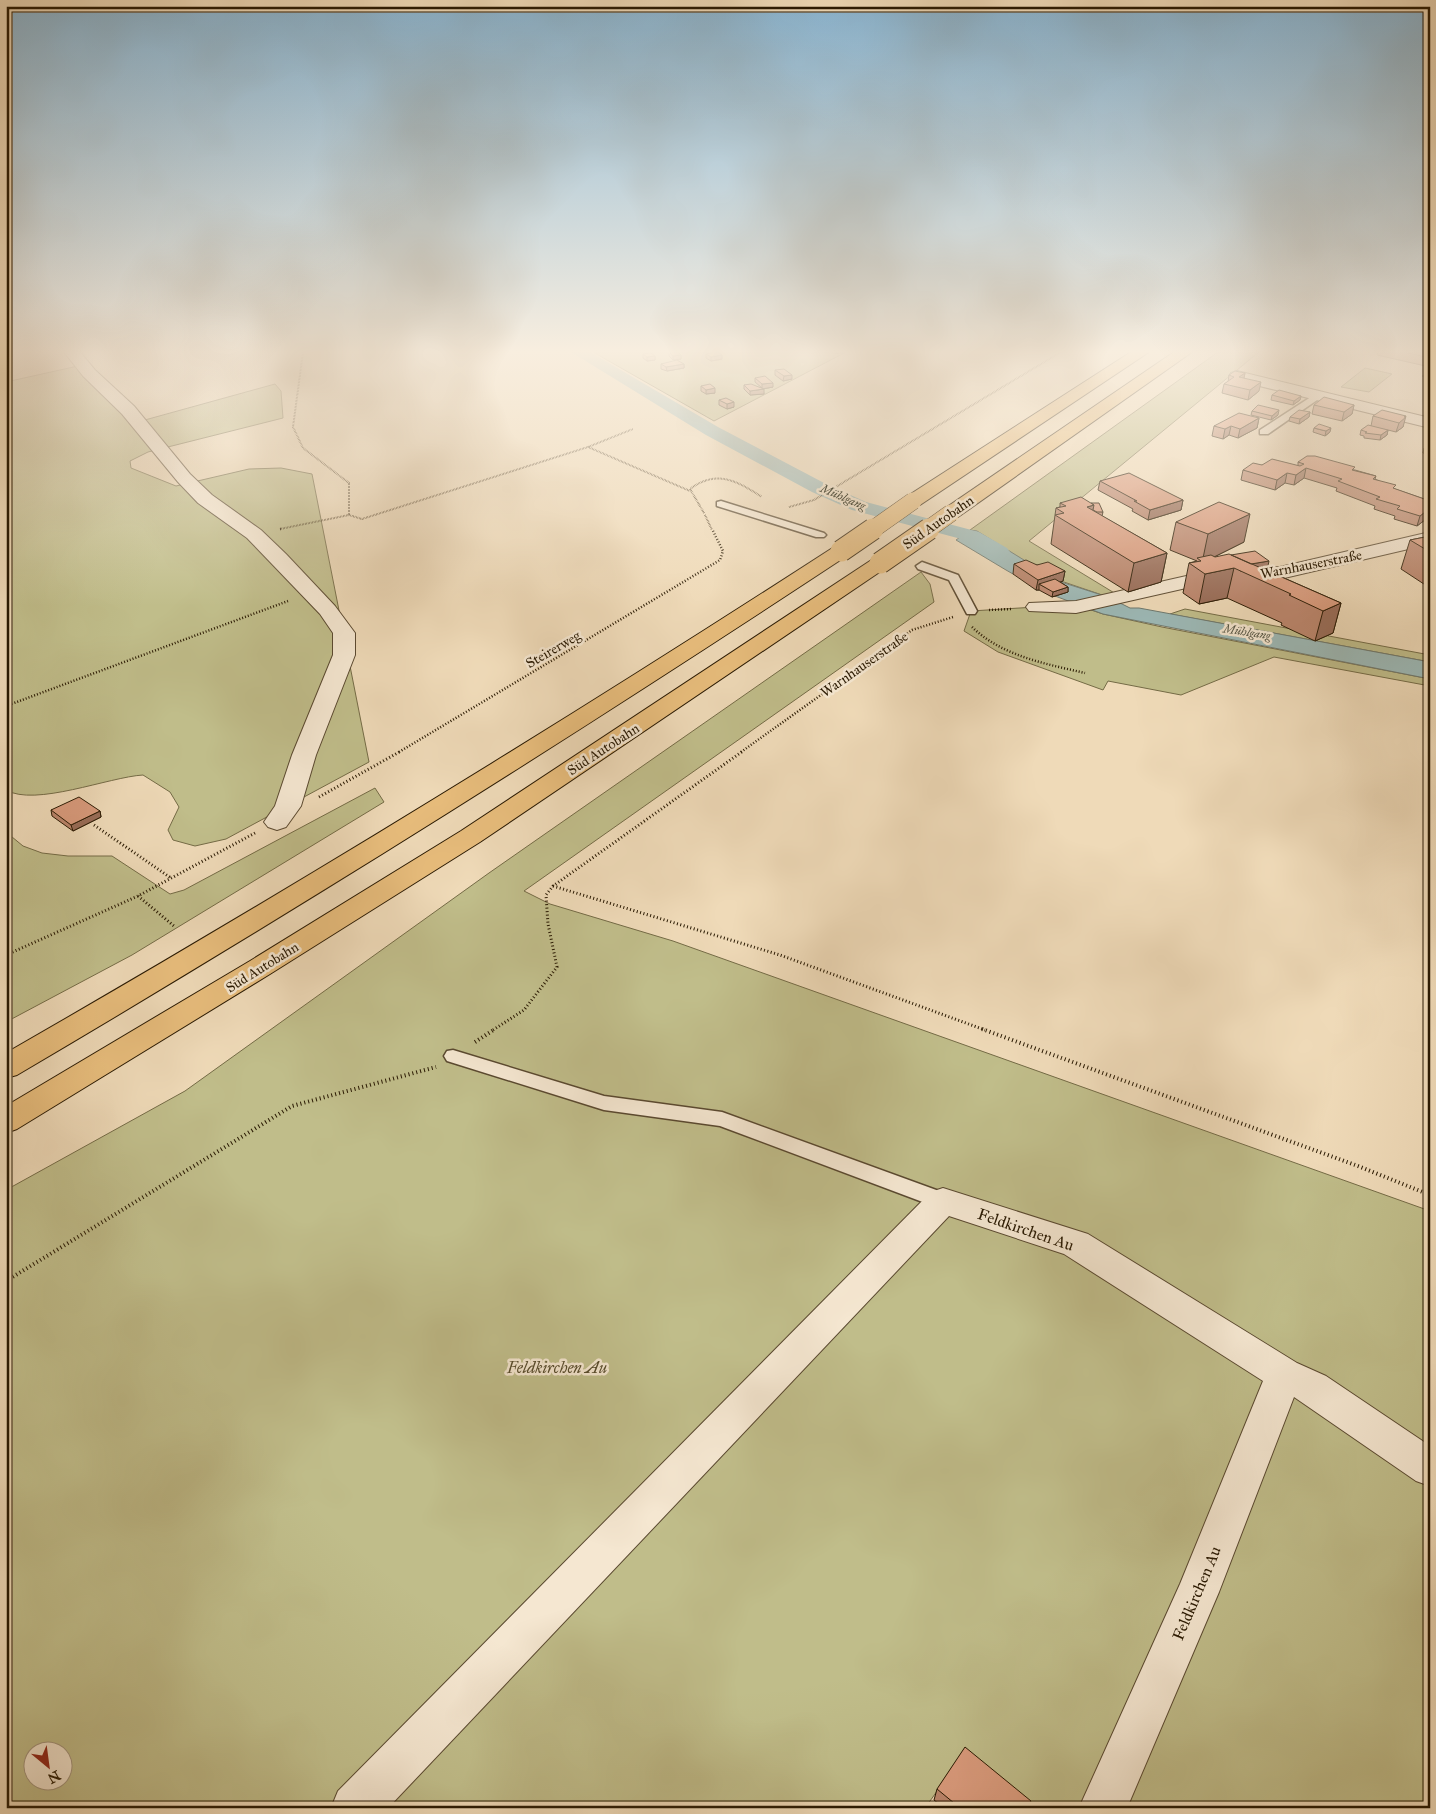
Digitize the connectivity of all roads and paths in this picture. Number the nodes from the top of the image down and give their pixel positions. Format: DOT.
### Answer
graph roads {
  1 [pos="150,437"];
  2 [pos="297,437"];
  3 [pos="613,437"];
  4 [pos="920,437"];
  5 [pos="1013,437"];
  6 [pos="1061,437"];
  7 [pos="588,446"];
  8 [pos="691,492"];
  9 [pos="814,500"];
  10 [pos="721,504"];
  11 [pos="349,515"];
  12 [pos="254,534"];
  13 [pos="820,535"];
  14 [pos="1430,538"];
  15 [pos="922,566"];
  16 [pos="312,593"];
  17 [pos="1036,608"];
  18 [pos="971,611"];
  19 [pos="1084,673"];
  20 [pos="6,706"];
  21 [pos="332,789"];
  22 [pos="277,822"];
  23 [pos="94,825"];
  24 [pos="171,878"];
  25 [pos="553,886"];
  26 [pos="138,896"];
  27 [pos="174,926"];
  28 [pos="6,955"];
  29 [pos="556,967"];
  30 [pos="453,1056"];
  31 [pos="6,1067"];
  32 [pos="292,1106"];
  33 [pos="6,1121"];
  34 [pos="1430,1195"];
  35 [pos="943,1201"];
  36 [pos="6,1281"];
  37 [pos="1284,1375"];
  38 [pos="1430,1468"];
  39 [pos="354,1808"];
  40 [pos="1103,1808"];
  1 -- 12 [label="street"];
  2 -- 11 [label="path"];
  3 -- 7 [label="path"];
  4 -- 9 [label="path"];
  5 -- 31 [label="highway, bridge"];
  6 -- 33 [label="highway, Süd Autobahn, bridge"];
  7 -- 8 [label="path"];
  7 -- 11 [label="path"];
  10 -- 13 [label="lane"];
  10 -- 21 [label="path, Steirerweg"];
  11 -- 12 [label="path"];
  12 -- 16 [label="street"];
  14 -- 17 [label="street, Warnhauserstraße"];
  15 -- 18 [label="lane"];
  16 -- 20 [label="path"];
  16 -- 22 [label="street"];
  17 -- 18 [label="path, Warnhauserstraße"];
  18 -- 19 [label="path"];
  18 -- 25 [label="path, Warnhauserstraße"];
  22 -- 24 [label="path"];
  23 -- 24 [label="path"];
  24 -- 26 [label="path"];
  25 -- 29 [label="path"];
  25 -- 34 [label="path"];
  26 -- 27 [label="path"];
  26 -- 28 [label="path"];
  30 -- 35 [label="lane, Feldkirchen Au"];
  32 -- 36 [label="path"];
  35 -- 37 [label="street, Feldkirchen Au"];
  35 -- 39 [label="street"];
  37 -- 38 [label="street, Feldkirchen Au"];
  37 -- 40 [label="street, Feldkirchen Au"];
}
